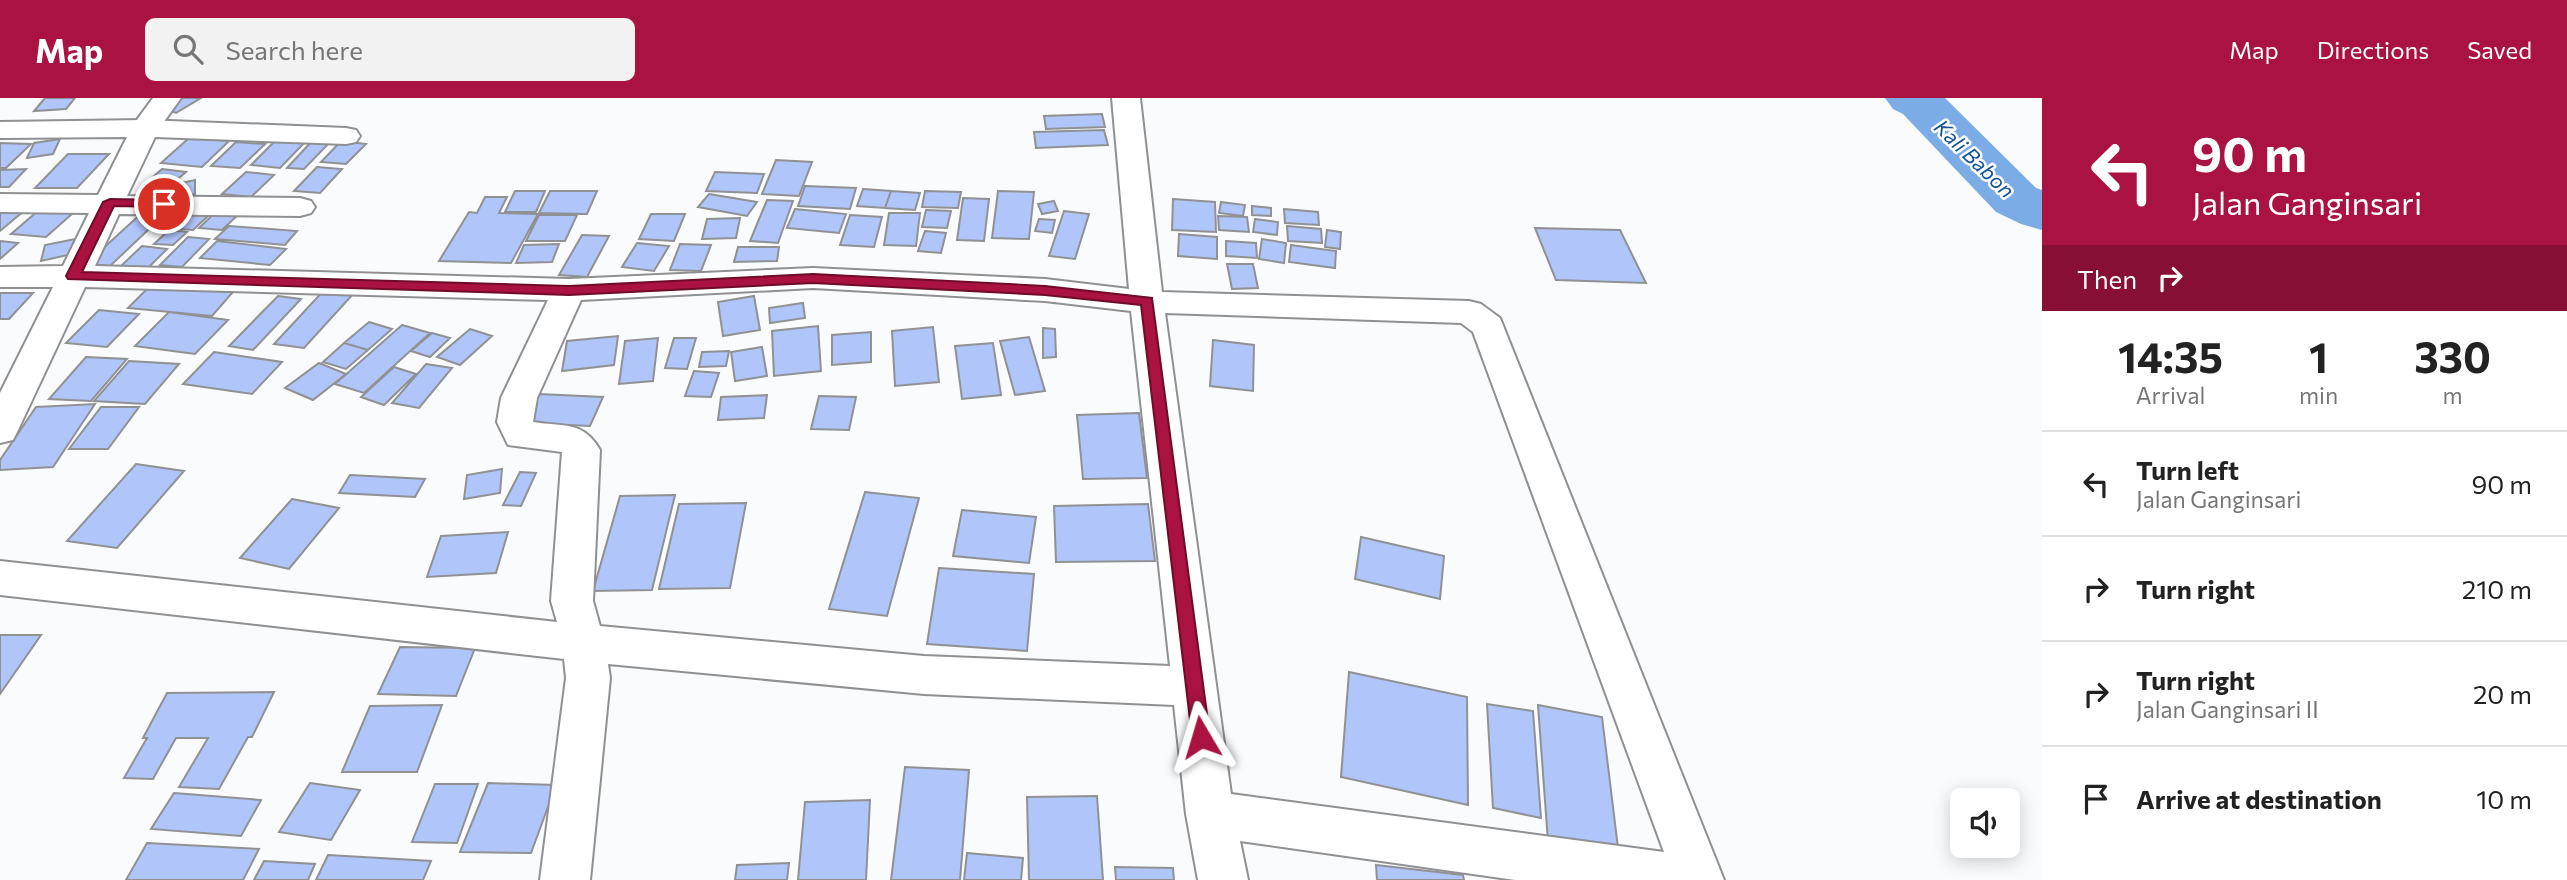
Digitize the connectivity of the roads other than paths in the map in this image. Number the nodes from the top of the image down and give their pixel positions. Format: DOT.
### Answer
graph roads {
  1 [pos="167,98"];
  2 [pos="1126,98"];
  3 [pos="145,128"];
  4 [pos="0,131"];
  5 [pos="346,136"];
  6 [pos="110,202"];
  7 [pos="0,203"];
  8 [pos="300,206"];
  9 [pos="73,276"];
  10 [pos="0,277"];
  11 [pos="569,290"];
  12 [pos="1147,302"];
  13 [pos="16,364"];
  14 [pos="0,430"];
  15 [pos="0,578"];
  16 [pos="584,643"];
  17 [pos="1195,686"];
  18 [pos="1210,814"];
  19 [pos="565,880"];
  20 [pos="1223,880"];
  21 [pos="1690,880"];
  22 [pos="1699,880"];
  1 -- 3 [label="street"];
  2 -- 12 [label="street"];
  3 -- 4 [label="street"];
  3 -- 5 [label="street"];
  3 -- 6 [label="street"];
  6 -- 7 [label="street"];
  6 -- 8 [label="street"];
  6 -- 9 [label="street"];
  9 -- 10 [label="street"];
  9 -- 11 [label="street"];
  9 -- 13 [label="street"];
  11 -- 12 [label="street"];
  11 -- 16 [label="street"];
  12 -- 17 [label="street"];
  12 -- 22 [label="street"];
  13 -- 14 [label="street"];
  15 -- 16 [label="street"];
  16 -- 17 [label="street"];
  16 -- 19 [label="street"];
  17 -- 18 [label="street"];
  18 -- 20 [label="street"];
  18 -- 21 [label="street"];
}
